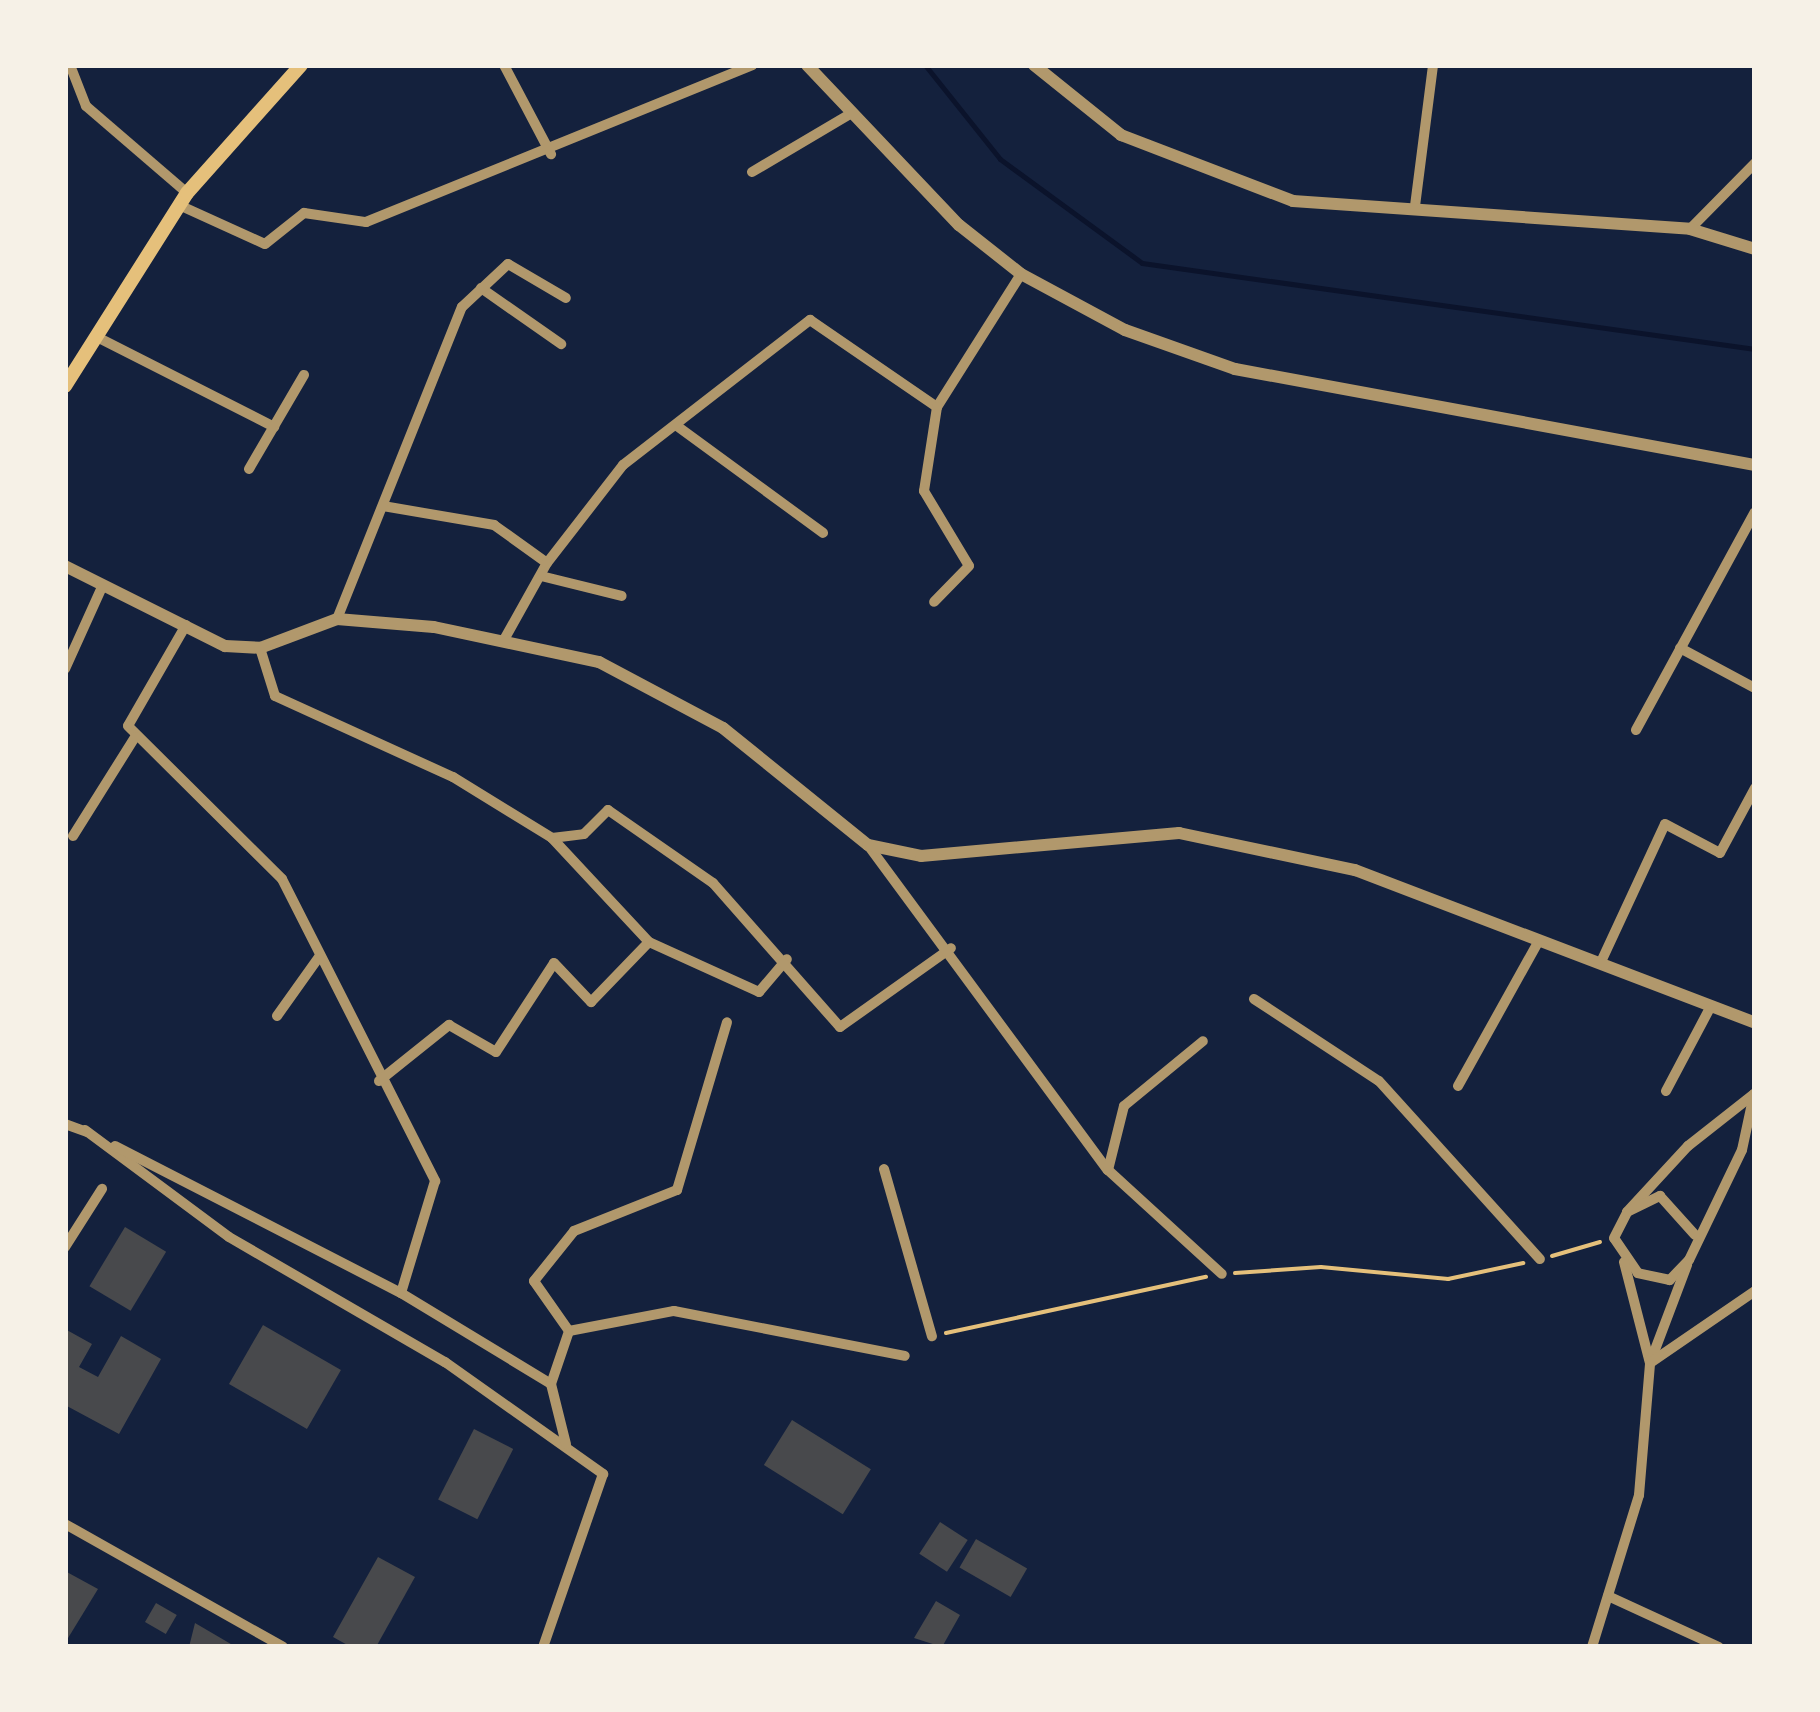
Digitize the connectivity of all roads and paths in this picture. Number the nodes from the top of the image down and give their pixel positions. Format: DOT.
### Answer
graph roads {
  1 [pos="70,65"];
  2 [pos="300,65"];
  3 [pos="504,65"];
  4 [pos="752,65"];
  5 [pos="807,65"];
  6 [pos="1433,65"];
  7 [pos="1041,69"];
  8 [pos="850,114"];
  9 [pos="551,154"];
  10 [pos="1755,163"];
  11 [pos="752,172"];
  12 [pos="183,199"];
  13 [pos="1416,206"];
  14 [pos="1690,229"];
  15 [pos="1755,249"];
  16 [pos="1021,274"];
  17 [pos="481,288"];
  18 [pos="566,298"];
  19 [pos="95,336"];
  20 [pos="561,344"];
  21 [pos="69,369"];
  22 [pos="304,375"];
  23 [pos="65,386"];
  24 [pos="937,407"];
  25 [pos="274,426"];
  26 [pos="677,426"];
  27 [pos="1755,465"];
  28 [pos="249,470"];
  29 [pos="383,506"];
  30 [pos="1755,512"];
  31 [pos="823,533"];
  32 [pos="547,563"];
  33 [pos="65,566"];
  34 [pos="541,576"];
  35 [pos="103,585"];
  36 [pos="622,596"];
  37 [pos="934,602"];
  38 [pos="338,619"];
  39 [pos="186,625"];
  40 [pos="505,638"];
  41 [pos="260,648"];
  42 [pos="1680,648"];
  43 [pos="65,669"];
  44 [pos="1755,688"];
  45 [pos="1636,730"];
  46 [pos="134,737"];
  47 [pos="1755,788"];
  48 [pos="73,836"];
  49 [pos="552,838"];
  50 [pos="868,845"];
  51 [pos="649,942"];
  52 [pos="1538,942"];
  53 [pos="951,948"];
  54 [pos="319,957"];
  55 [pos="787,959"];
  56 [pos="1600,964"];
  57 [pos="1254,998"];
  58 [pos="1712,1006"];
  59 [pos="277,1016"];
  60 [pos="727,1022"];
  61 [pos="1755,1023"];
  62 [pos="1202,1040"];
  63 [pos="379,1081"];
  64 [pos="1458,1086"];
  65 [pos="1666,1091"];
  66 [pos="1754,1094"];
  67 [pos="65,1124"];
  68 [pos="85,1130"];
  69 [pos="884,1169"];
  70 [pos="1108,1170"];
  71 [pos="102,1190"];
  72 [pos="1626,1212"];
  73 [pos="1695,1235"];
  74 [pos="1614,1238"];
  75 [pos="65,1247"];
  76 [pos="1540,1259"];
  77 [pos="1689,1260"];
  78 [pos="1623,1262"];
  79 [pos="1222,1274"];
  80 [pos="1755,1291"];
  81 [pos="401,1293"];
  82 [pos="570,1331"];
  83 [pos="932,1336"];
  84 [pos="905,1356"];
  85 [pos="1650,1363"];
  86 [pos="551,1384"];
  87 [pos="566,1444"];
  88 [pos="65,1524"];
  89 [pos="1608,1596"];
  90 [pos="284,1647"];
  91 [pos="542,1647"];
  92 [pos="1592,1647"];
  93 [pos="1720,1647"];
  1 -- 12 [label="street"];
  2 -- 12 [label="main road"];
  3 -- 9 [label="street"];
  4 -- 9 [label="street"];
  5 -- 8 [label="street"];
  6 -- 13 [label="street"];
  7 -- 13 [label="street"];
  8 -- 11 [label="street"];
  8 -- 16 [label="street"];
  9 -- 12 [label="street"];
  10 -- 14 [label="street"];
  12 -- 19 [label="main road"];
  13 -- 14 [label="street"];
  14 -- 15 [label="street"];
  16 -- 24 [label="street"];
  16 -- 27 [label="street"];
  17 -- 18 [label="street"];
  17 -- 20 [label="street"];
  17 -- 29 [label="street"];
  19 -- 21 [label="main road"];
  19 -- 25 [label="street"];
  21 -- 23 [label="main road"];
  22 -- 25 [label="street"];
  24 -- 26 [label="street"];
  24 -- 37 [label="street"];
  25 -- 28 [label="street"];
  26 -- 31 [label="street"];
  26 -- 32 [label="street"];
  29 -- 32 [label="street"];
  29 -- 38 [label="street"];
  30 -- 42 [label="street"];
  32 -- 34 [label="street"];
  33 -- 35 [label="street"];
  34 -- 36 [label="street"];
  34 -- 40 [label="street"];
  35 -- 39 [label="street"];
  35 -- 43 [label="street"];
  38 -- 40 [label="street"];
  38 -- 41 [label="street"];
  39 -- 41 [label="street"];
  39 -- 46 [label="street"];
  40 -- 50 [label="street"];
  41 -- 49 [label="street"];
  42 -- 44 [label="street"];
  42 -- 45 [label="street"];
  46 -- 48 [label="street"];
  46 -- 54 [label="street"];
  47 -- 56 [label="street"];
  49 -- 51 [label="street"];
  49 -- 55 [label="street"];
  50 -- 52 [label="street"];
  50 -- 53 [label="street"];
  51 -- 55 [label="street"];
  51 -- 63 [label="street"];
  52 -- 56 [label="street"];
  52 -- 64 [label="street"];
  53 -- 55 [label="street"];
  53 -- 70 [label="street"];
  54 -- 59 [label="street"];
  54 -- 63 [label="street"];
  56 -- 58 [label="street"];
  57 -- 76 [label="street"];
  58 -- 61 [label="street"];
  58 -- 65 [label="street"];
  60 -- 82 [label="street"];
  62 -- 70 [label="street"];
  63 -- 81 [label="street"];
  66 -- 72 [label="street"];
  66 -- 73 [label="street"];
  67 -- 68 [label="street"];
  68 -- 81 [label="street"];
  68 -- 87 [label="street"];
  69 -- 83 [label="street"];
  70 -- 79 [label="street"];
  71 -- 75 [label="street"];
  72 -- 73 [label="street"];
  72 -- 74 [label="street"];
  73 -- 77 [label="street"];
  74 -- 76 [label="path"];
  74 -- 78 [label="street"];
  76 -- 79 [label="path"];
  77 -- 78 [label="street"];
  77 -- 85 [label="street"];
  78 -- 85 [label="street"];
  79 -- 83 [label="path"];
  80 -- 85 [label="street"];
  81 -- 86 [label="street"];
  82 -- 84 [label="street"];
  82 -- 86 [label="street"];
  85 -- 89 [label="street"];
  86 -- 87 [label="street"];
  87 -- 91 [label="street"];
  88 -- 90 [label="street"];
  89 -- 92 [label="street"];
  89 -- 93 [label="street"];
}
